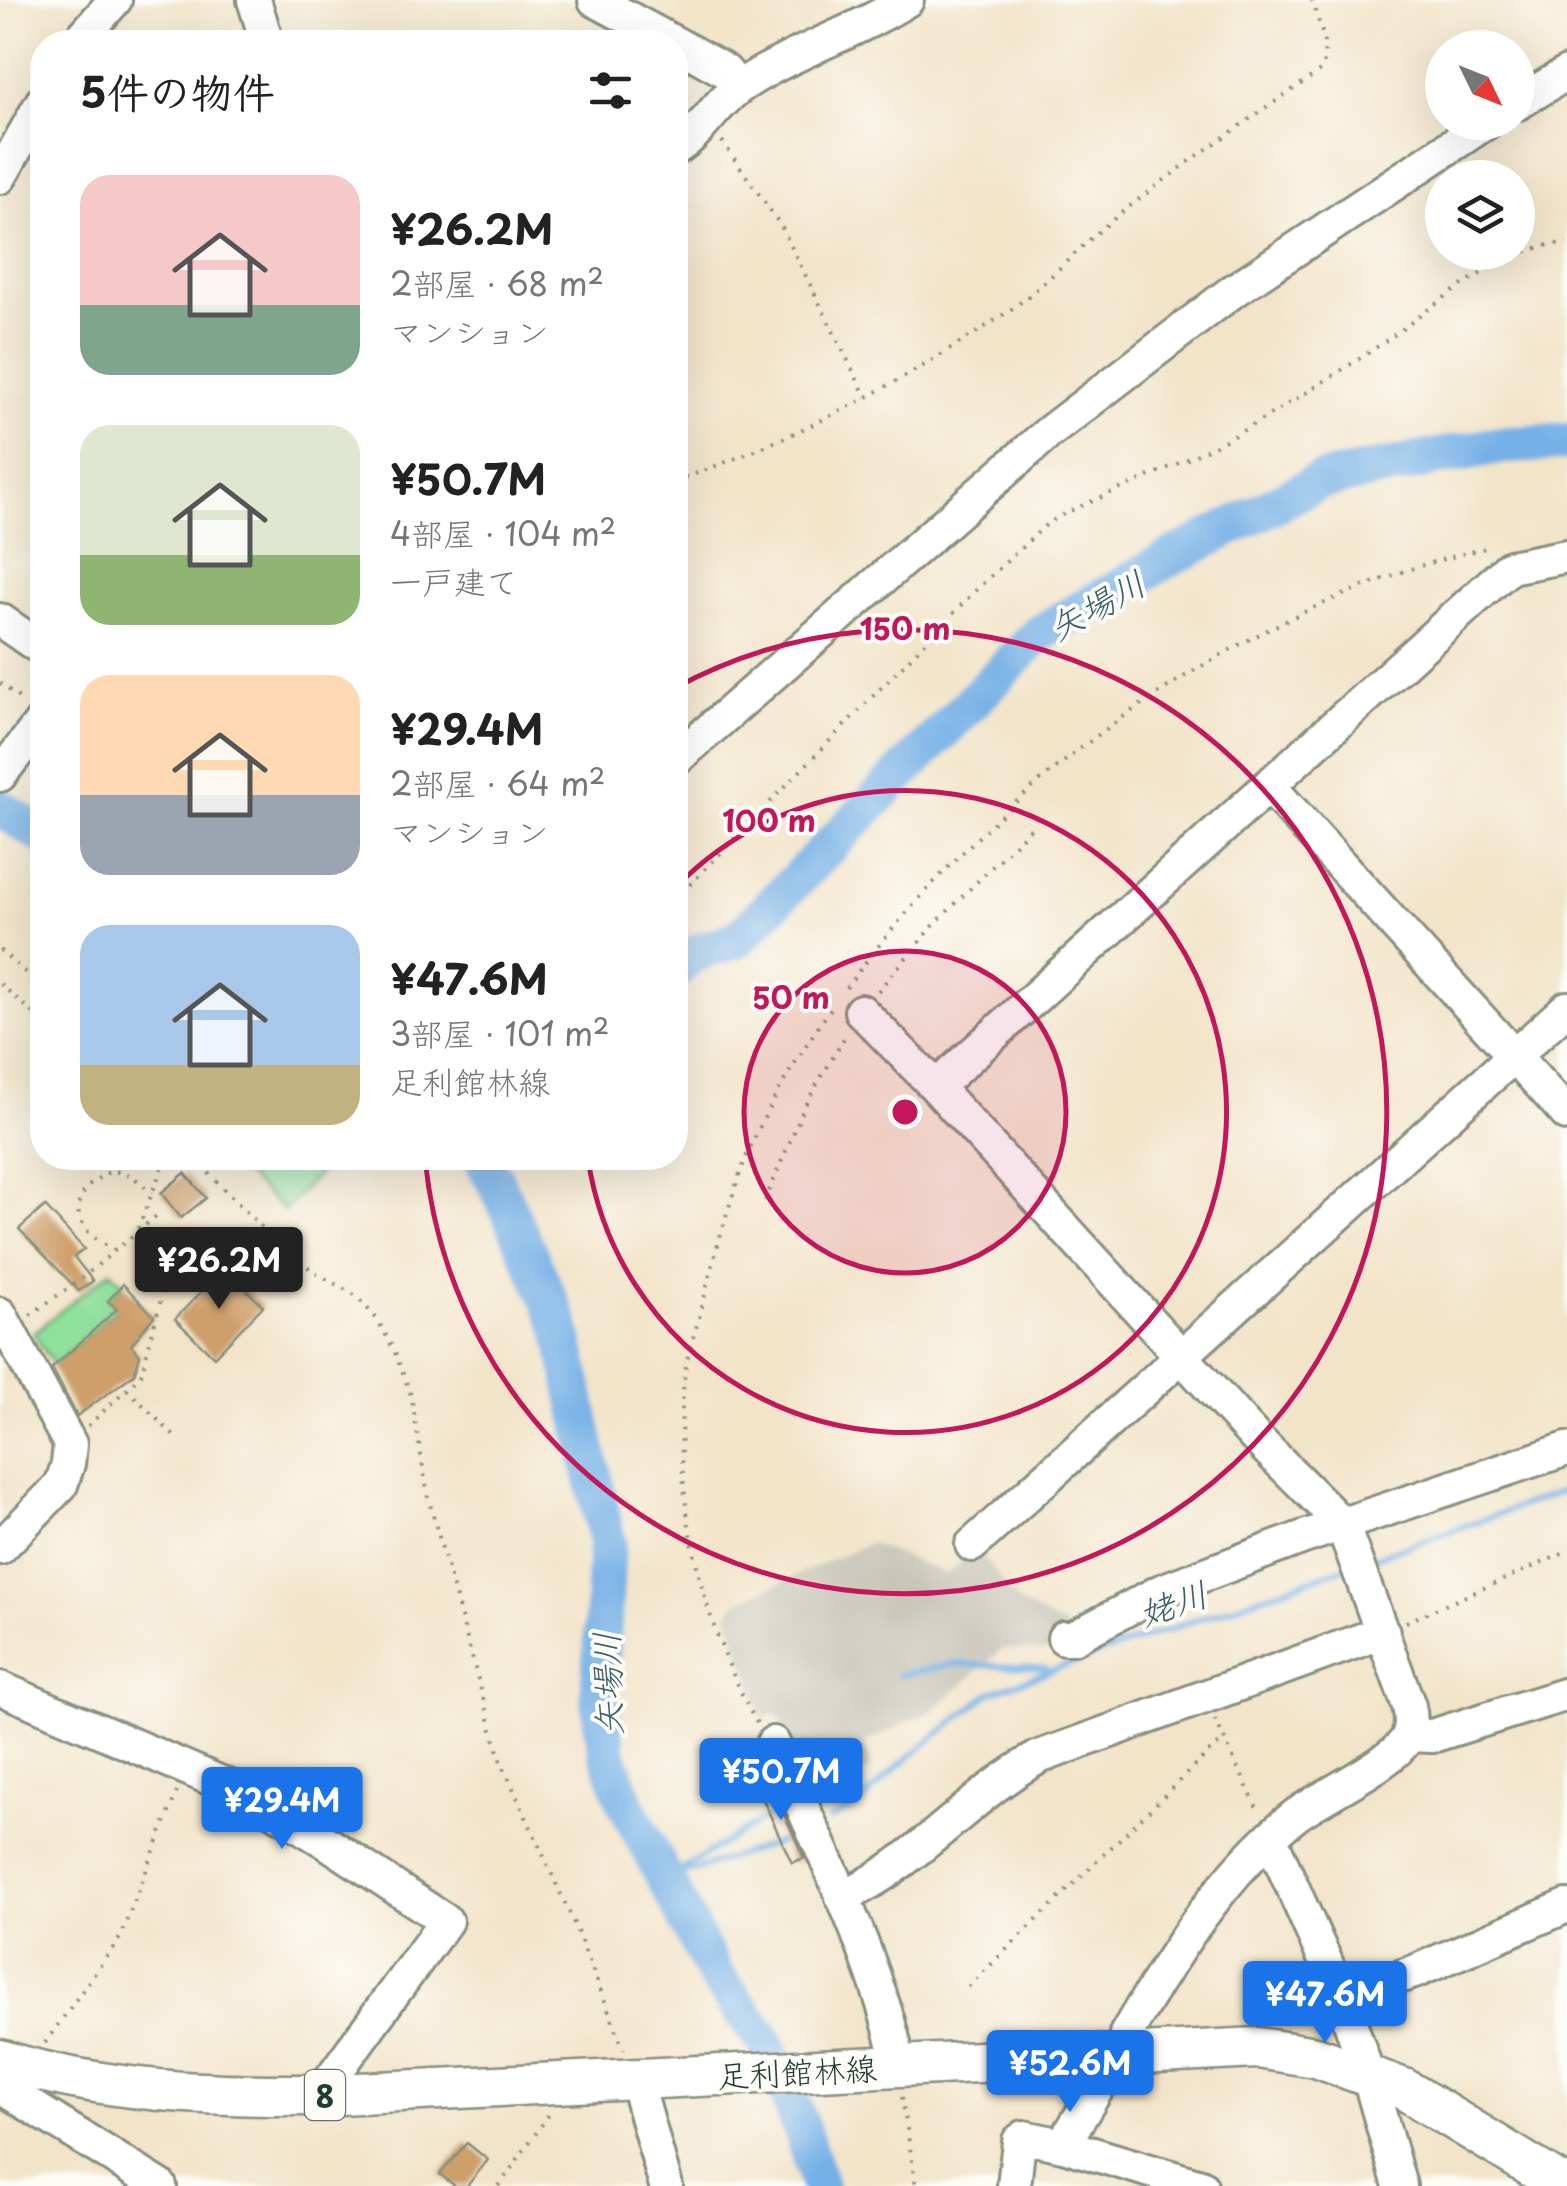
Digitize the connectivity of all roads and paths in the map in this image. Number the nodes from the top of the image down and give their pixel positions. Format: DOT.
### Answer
graph roads {
  1 [pos="115,0"];
  2 [pos="254,0"];
  3 [pos="595,0"];
  4 [pos="907,0"];
  5 [pos="1312,0"];
  6 [pos="89,30"];
  7 [pos="263,30"];
  8 [pos="650,30"];
  9 [pos="688,51"];
  10 [pos="1567,72"];
  11 [pos="738,87"];
  12 [pos="1535,92"];
  13 [pos="705,122"];
  14 [pos="30,123"];
  15 [pos="688,137"];
  16 [pos="1460,140"];
  17 [pos="0,177"];
  18 [pos="1567,244"];
  19 [pos="866,398"];
  20 [pos="688,476"];
  21 [pos="1567,556"];
  22 [pos="0,620"];
  23 [pos="30,641"];
  24 [pos="30,736"];
  25 [pos="688,748"];
  26 [pos="5,768"];
  27 [pos="1270,787"];
  28 [pos="688,887"];
  29 [pos="0,950"];
  30 [pos="30,977"];
  31 [pos="0,984"];
  32 [pos="1567,1008"];
  33 [pos="30,1010"];
  34 [pos="861,1012"];
  35 [pos="1514,1056"];
  36 [pos="936,1087"];
  37 [pos="1567,1114"];
  38 [pos="162,1170"];
  39 [pos="206,1170"];
  40 [pos="153,1194"];
  41 [pos="161,1212"];
  42 [pos="137,1231"];
  43 [pos="114,1250"];
  44 [pos="171,1262"];
  45 [pos="202,1292"];
  46 [pos="5,1322"];
  47 [pos="1180,1355"];
  48 [pos="127,1389"];
  49 [pos="174,1436"];
  50 [pos="70,1444"];
  51 [pos="1567,1449"];
  52 [pos="1345,1530"];
  53 [pos="972,1545"];
  54 [pos="0,1548"];
  55 [pos="1567,1552"];
  56 [pos="1381,1627"];
  57 [pos="1064,1638"];
  58 [pos="0,1688"];
  59 [pos="1567,1694"];
  60 [pos="1203,1695"];
  61 [pos="1409,1735"];
  62 [pos="1225,1741"];
  63 [pos="773,1743"];
  64 [pos="186,1769"];
  65 [pos="1270,1837"];
  66 [pos="842,1897"];
  67 [pos="1567,1906"];
  68 [pos="968,1987"];
  69 [pos="1341,1996"];
  70 [pos="1126,2034"];
  71 [pos="618,2035"];
  72 [pos="1108,2071"];
  73 [pos="1368,2074"];
  74 [pos="896,2075"];
  75 [pos="8,2077"];
  76 [pos="645,2080"];
  77 [pos="570,2084"];
  78 [pos="318,2096"];
  79 [pos="1063,2145"];
  80 [pos="160,2186"];
  81 [pos="499,2186"];
  82 [pos="666,2186"];
  83 [pos="916,2186"];
  84 [pos="1014,2186"];
  85 [pos="1201,2186"];
  86 [pos="1400,2186"];
  87 [pos="1564,2186"];
  1 -- 6 [label="street"];
  2 -- 7 [label="street"];
  3 -- 8 [label="street"];
  4 -- 11 [label="street"];
  5 -- 19 [label="path"];
  9 -- 11 [label="street"];
  10 -- 12 [label="street"];
  11 -- 13 [label="street"];
  13 -- 15 [label="street"];
  13 -- 19 [label="path"];
  14 -- 17 [label="street"];
  16 -- 25 [label="street"];
  18 -- 28 [label="path"];
  19 -- 20 [label="path"];
  21 -- 27 [label="street"];
  22 -- 23 [label="street"];
  24 -- 26 [label="street"];
  27 -- 35 [label="street"];
  27 -- 36 [label="street"];
  29 -- 30 [label="path"];
  31 -- 33 [label="path"];
  32 -- 35 [label="street"];
  34 -- 36 [label="street"];
  35 -- 37 [label="street"];
  35 -- 47 [label="street"];
  36 -- 47 [label="street"];
  38 -- 40 [label="path"];
  39 -- 71 [label="path"];
  40 -- 42 [label="path"];
  40 -- 43 [label="path"];
  41 -- 42 [label="path"];
  42 -- 43 [label="path"];
  42 -- 44 [label="path"];
  43 -- 46 [label="path"];
  44 -- 45 [label="path"];
  44 -- 48 [label="path"];
  46 -- 50 [label="street"];
  47 -- 52 [label="street"];
  47 -- 53 [label="street"];
  48 -- 49 [label="path"];
  48 -- 50 [label="path"];
  50 -- 54 [label="street"];
  51 -- 52 [label="street"];
  52 -- 56 [label="street"];
  52 -- 57 [label="street"];
  55 -- 56 [label="path"];
  56 -- 60 [label="street"];
  56 -- 61 [label="street"];
  58 -- 64 [label="street"];
  59 -- 61 [label="street"];
  60 -- 62 [label="path"];
  60 -- 66 [label="street"];
  61 -- 65 [label="street"];
  62 -- 65 [label="path"];
  62 -- 68 [label="path"];
  63 -- 66 [label="street"];
  64 -- 75 [label="path"];
  64 -- 78 [label="street"];
  65 -- 69 [label="street"];
  65 -- 70 [label="street"];
  66 -- 74 [label="street"];
  67 -- 69 [label="street"];
  69 -- 73 [label="street"];
  72 -- 79 [label="street"];
  73 -- 74 [label="main road, 足利館林線 / 8"];
  73 -- 86 [label="street"];
  73 -- 87 [label="main road, 足利館林線 / 8"];
  74 -- 76 [label="main road, 足利館林線 / 8"];
  74 -- 83 [label="path"];
  75 -- 78 [label="main road, 足利館林線 / 8"];
  75 -- 80 [label="street"];
  76 -- 77 [label="main road, 足利館林線 / 8"];
  76 -- 82 [label="street"];
  77 -- 78 [label="main road, 足利館林線 / 8"];
  77 -- 81 [label="path"];
  79 -- 84 [label="street"];
  79 -- 85 [label="street"];
}
